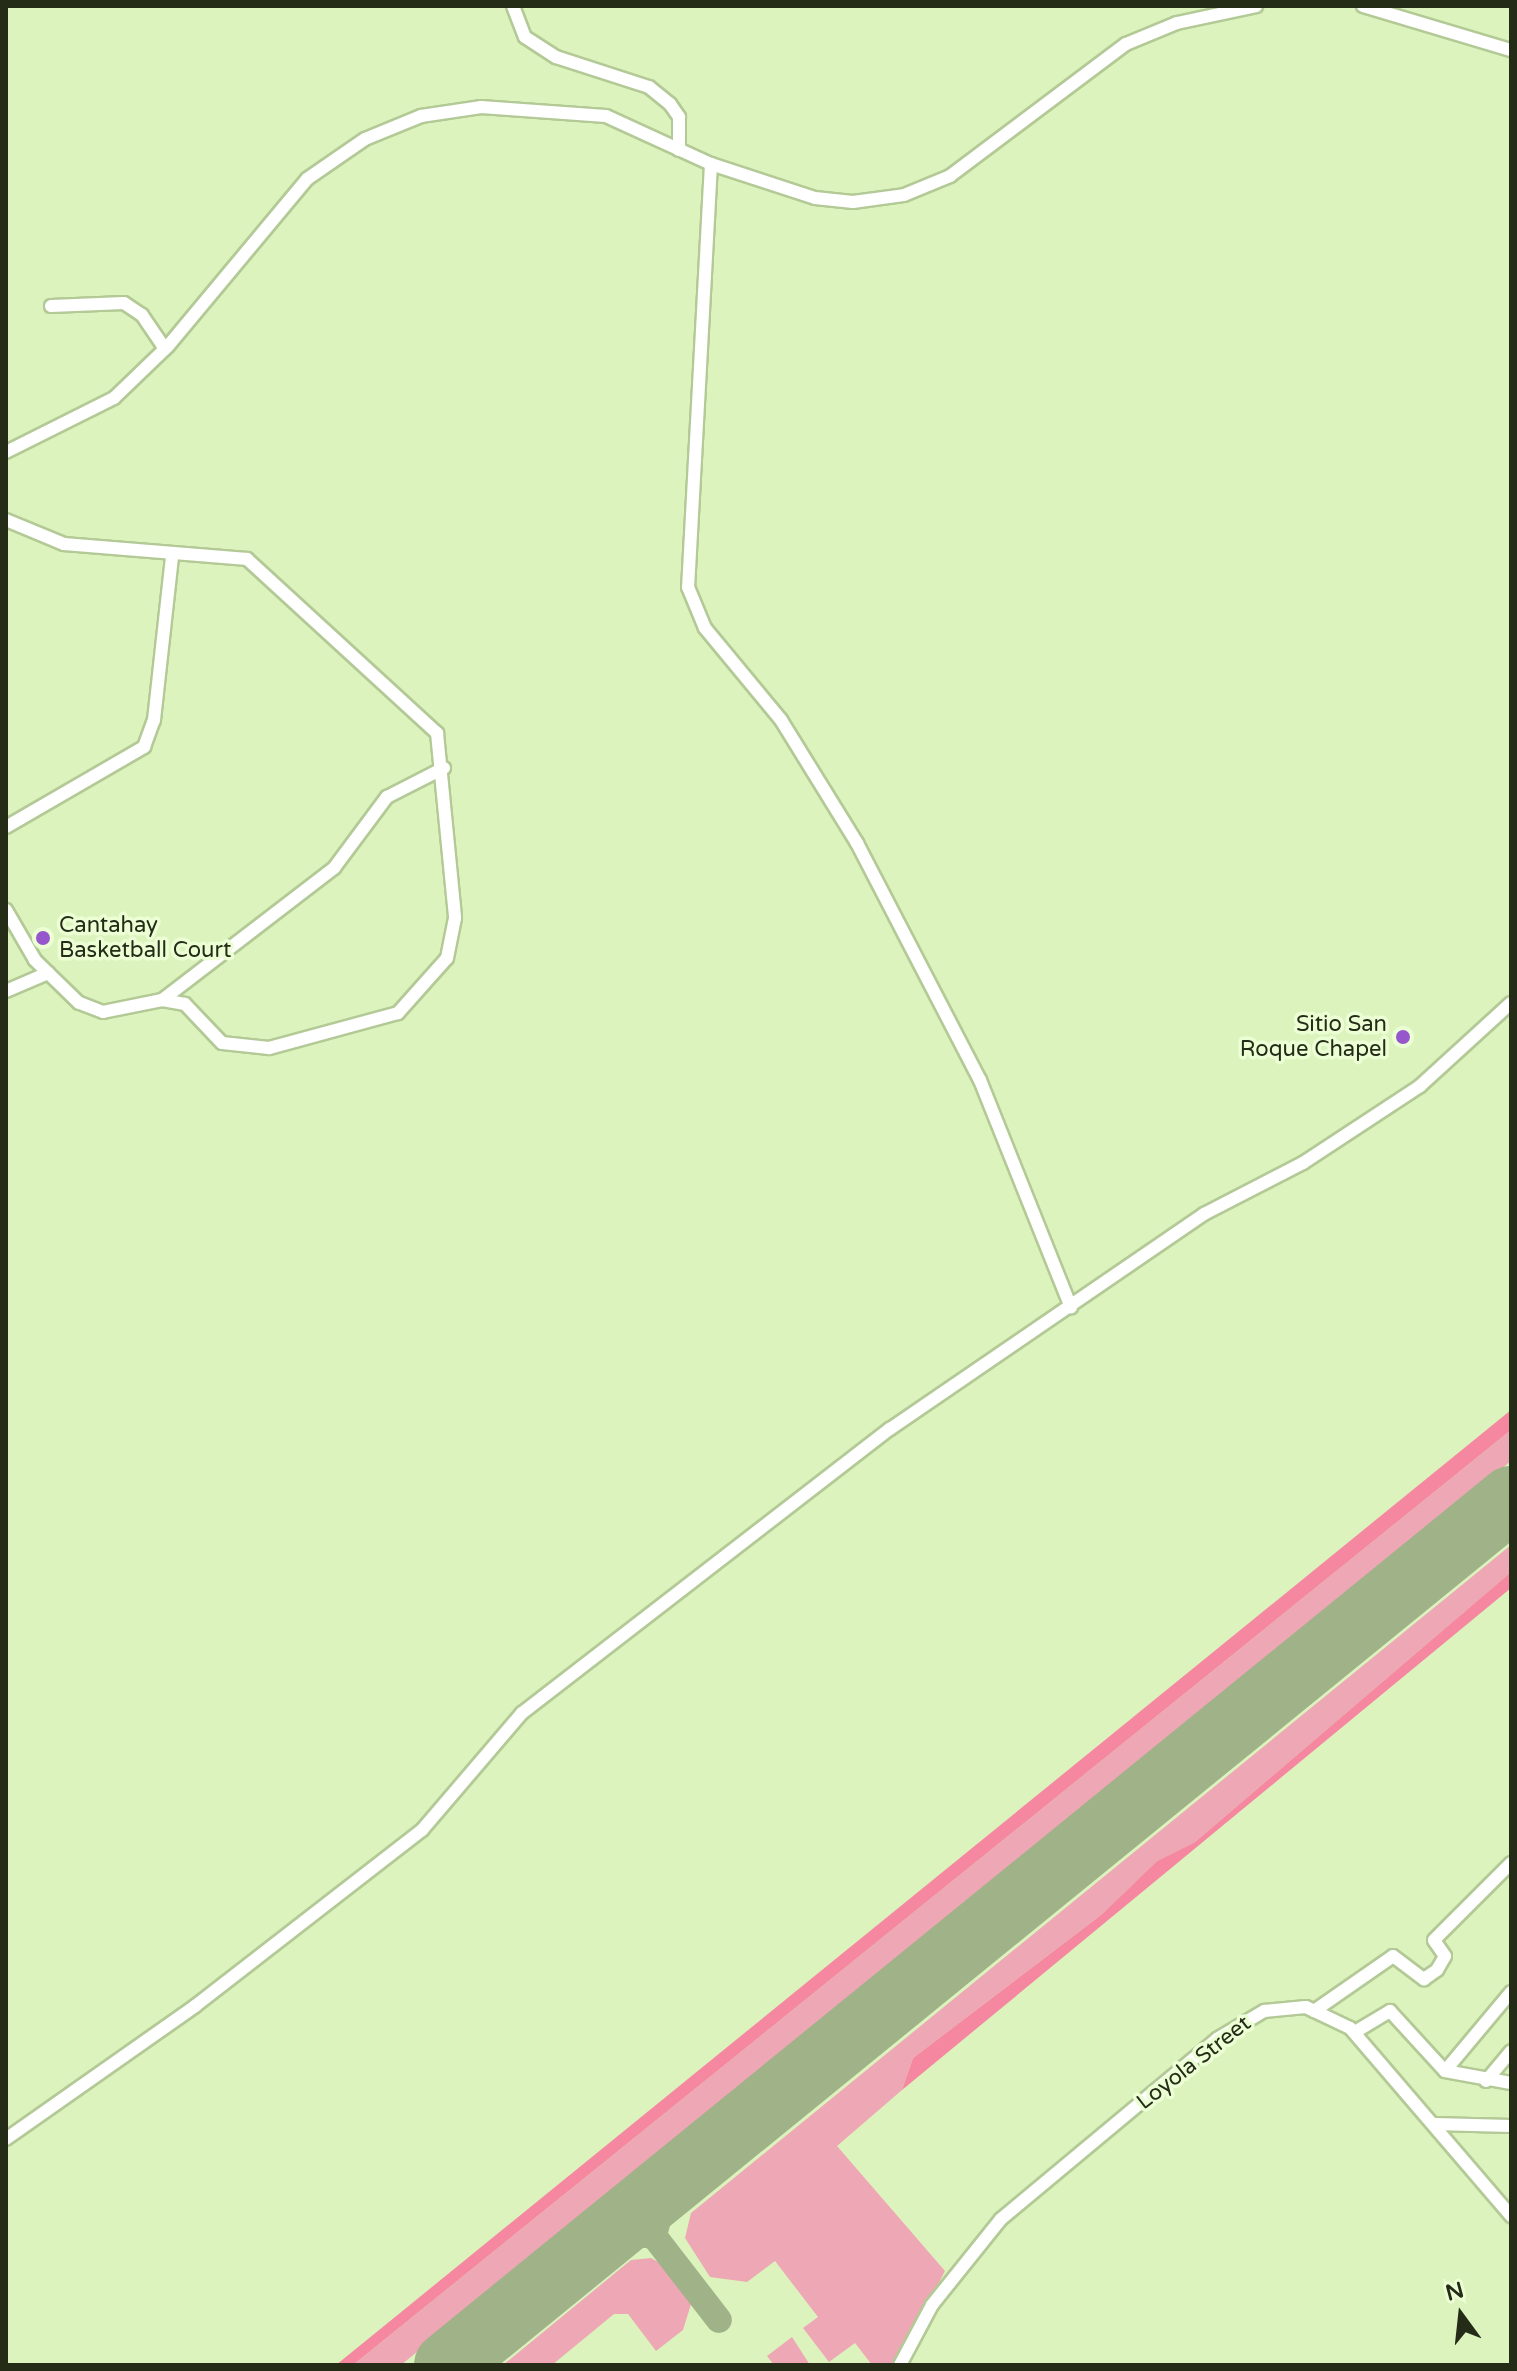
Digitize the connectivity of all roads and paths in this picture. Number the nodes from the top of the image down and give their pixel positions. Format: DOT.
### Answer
graph roads {
  1 [pos="513,6"];
  2 [pos="1256,6"];
  3 [pos="1363,6"];
  4 [pos="1434,6"];
  5 [pos="1431,21"];
  6 [pos="1511,50"];
  7 [pos="679,150"];
  8 [pos="711,164"];
  9 [pos="51,306"];
  10 [pos="165,349"];
  11 [pos="6,452"];
  12 [pos="6,520"];
  13 [pos="172,556"];
  14 [pos="444,768"];
  15 [pos="6,827"];
  16 [pos="6,910"];
  17 [pos="48,973"];
  18 [pos="6,991"];
  19 [pos="162,1000"];
  20 [pos="1511,1003"];
  21 [pos="1071,1307"];
  22 [pos="1511,1863"];
  23 [pos="1511,1992"];
  24 [pos="1314,2011"];
  25 [pos="1355,2032"];
  26 [pos="1511,2051"];
  27 [pos="1445,2071"];
  28 [pos="1486,2081"];
  29 [pos="1511,2083"];
  30 [pos="1434,2124"];
  31 [pos="1511,2126"];
  32 [pos="6,2139"];
  33 [pos="1511,2216"];
  34 [pos="900,2365"];
  1 -- 7 [label="street"];
  2 -- 8 [label="street"];
  3 -- 5 [label="street"];
  4 -- 5 [label="street"];
  5 -- 6 [label="street"];
  7 -- 8 [label="street"];
  7 -- 10 [label="street"];
  8 -- 21 [label="street"];
  9 -- 10 [label="street"];
  10 -- 11 [label="street"];
  12 -- 13 [label="street"];
  13 -- 14 [label="street"];
  13 -- 15 [label="street"];
  14 -- 19 [label="street"];
  14 -- 19 [label="street"];
  16 -- 17 [label="street"];
  17 -- 18 [label="street"];
  17 -- 19 [label="street"];
  20 -- 21 [label="street"];
  21 -- 32 [label="street"];
  22 -- 24 [label="street"];
  23 -- 27 [label="street"];
  24 -- 25 [label="street, Loyola Street"];
  24 -- 34 [label="street, Loyola Street"];
  25 -- 27 [label="street"];
  25 -- 30 [label="street, Loyola Street"];
  26 -- 28 [label="street"];
  27 -- 28 [label="street"];
  28 -- 29 [label="street"];
  30 -- 31 [label="street"];
  30 -- 33 [label="street, Loyola Street"];
}
